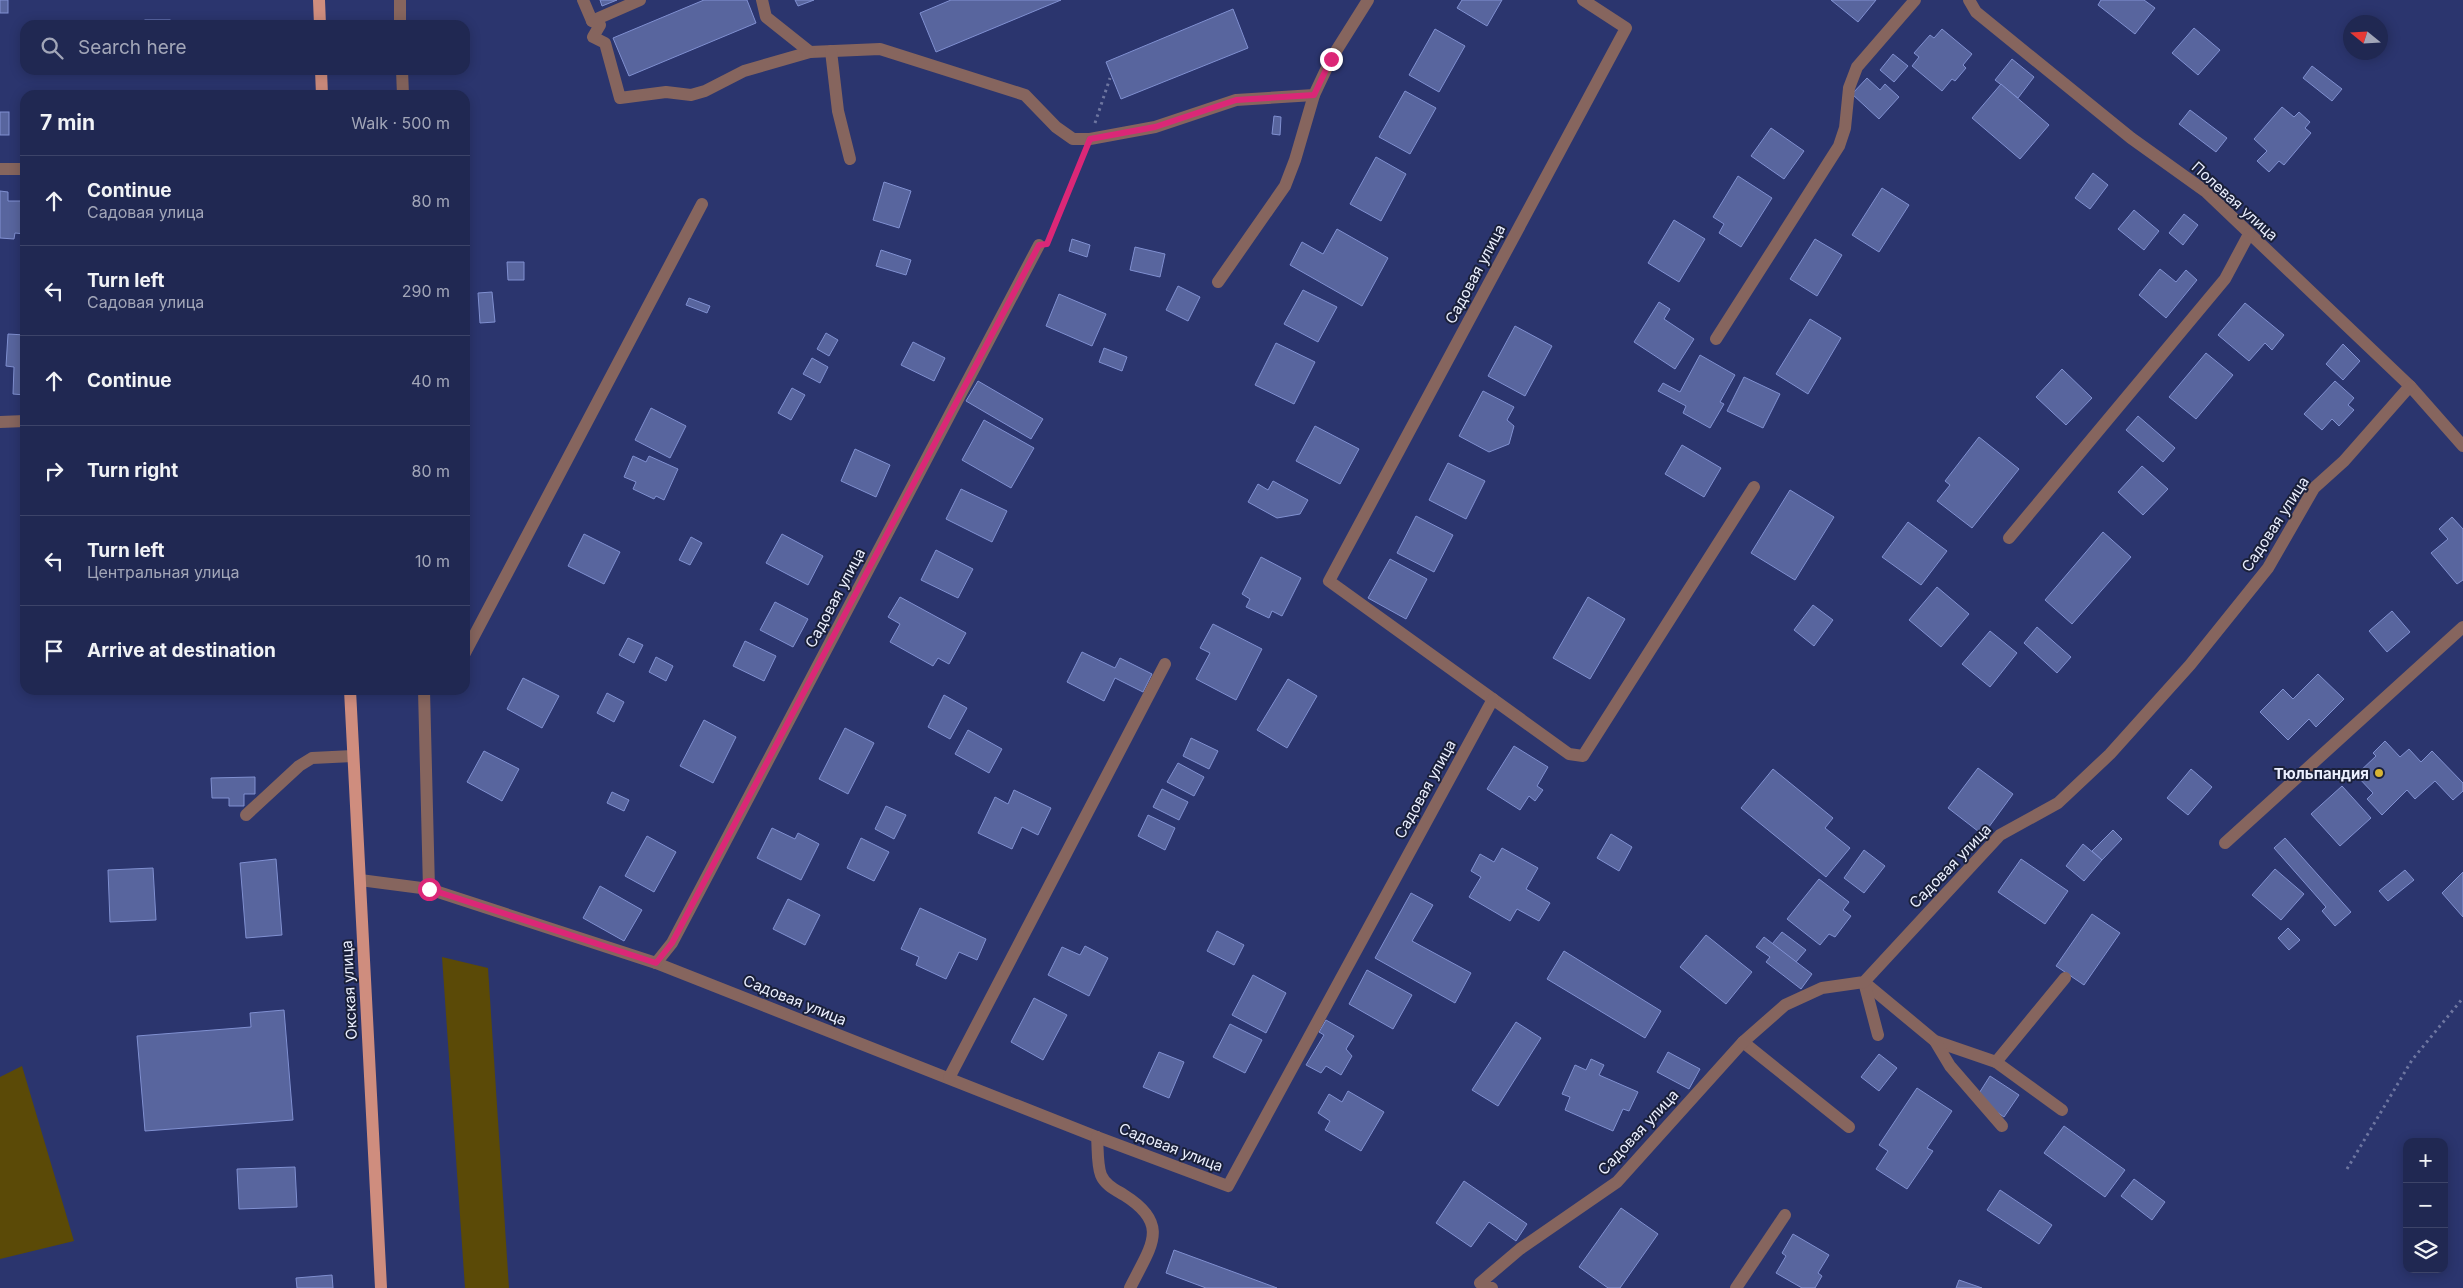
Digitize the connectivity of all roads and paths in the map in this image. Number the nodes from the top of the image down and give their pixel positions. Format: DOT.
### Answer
graph roads {
  1 [pos="319,0"];
  2 [pos="400,0"];
  3 [pos="583,0"];
  4 [pos="640,0"];
  5 [pos="762,0"];
  6 [pos="1368,0"];
  7 [pos="1583,0"];
  8 [pos="1915,0"];
  9 [pos="1969,0"];
  10 [pos="320,20"];
  11 [pos="400,20"];
  12 [pos="592,21"];
  13 [pos="831,51"];
  14 [pos="810,52"];
  15 [pos="321,75"];
  16 [pos="402,75"];
  17 [pos="1110,78"];
  18 [pos="322,90"];
  19 [pos="403,90"];
  20 [pos="1314,95"];
  21 [pos="1090,139"];
  22 [pos="850,159"];
  23 [pos="0,169"];
  24 [pos="20,169"];
  25 [pos="702,204"];
  26 [pos="2249,234"];
  27 [pos="1039,245"];
  28 [pos="1218,282"];
  29 [pos="1716,339"];
  30 [pos="2410,386"];
  31 [pos="20,421"];
  32 [pos="0,422"];
  33 [pos="2463,446"];
  34 [pos="1754,487"];
  35 [pos="2009,538"];
  36 [pos="2463,627"];
  37 [pos="470,644"];
  38 [pos="1165,664"];
  39 [pos="350,695"];
  40 [pos="426,695"];
  41 [pos="1493,699"];
  42 [pos="353,756"];
  43 [pos="246,815"];
  44 [pos="2226,842"];
  45 [pos="360,880"];
  46 [pos="429,889"];
  47 [pos="656,963"];
  48 [pos="2065,978"];
  49 [pos="1864,982"];
  50 [pos="2463,998"];
  51 [pos="1878,1035"];
  52 [pos="1935,1040"];
  53 [pos="1743,1042"];
  54 [pos="1996,1062"];
  55 [pos="949,1078"];
  56 [pos="2062,1110"];
  57 [pos="1849,1126"];
  58 [pos="2002,1126"];
  59 [pos="1097,1137"];
  60 [pos="2347,1169"];
  61 [pos="1785,1215"];
  62 [pos="381,1288"];
  63 [pos="1130,1288"];
  64 [pos="1492,1288"];
  65 [pos="1736,1288"];
  1 -- 10 [label="main road"];
  2 -- 11 [label="street"];
  3 -- 12 [label="street"];
  4 -- 12 [label="street"];
  5 -- 14 [label="street"];
  6 -- 20 [label="street"];
  7 -- 41 [label="street, Садовая улица"];
  8 -- 29 [label="street"];
  9 -- 26 [label="street, Полевая улица"];
  12 -- 14 [label="street"];
  13 -- 14 [label="street"];
  13 -- 21 [label="street"];
  13 -- 22 [label="street"];
  15 -- 18 [label="main road"];
  16 -- 19 [label="street"];
  17 -- 21 [label="path"];
  20 -- 21 [label="street"];
  20 -- 28 [label="street"];
  21 -- 27 [label="path"];
  23 -- 24 [label="street"];
  25 -- 37 [label="street"];
  26 -- 30 [label="street, Полевая улица"];
  26 -- 35 [label="street"];
  27 -- 47 [label="street, Садовая улица"];
  30 -- 33 [label="street, Полевая улица"];
  30 -- 49 [label="street, Садовая улица"];
  31 -- 32 [label="street"];
  34 -- 41 [label="street"];
  36 -- 44 [label="street"];
  38 -- 55 [label="street"];
  39 -- 42 [label="main road, Окская улица"];
  40 -- 46 [label="street"];
  41 -- 59 [label="street, Садовая улица"];
  42 -- 43 [label="street"];
  42 -- 45 [label="main road, Окская улица"];
  45 -- 46 [label="street, Садовая улица"];
  45 -- 62 [label="main road, Окская улица"];
  46 -- 47 [label="street, Садовая улица"];
  47 -- 55 [label="street, Садовая улица"];
  48 -- 54 [label="street"];
  49 -- 51 [label="street"];
  49 -- 52 [label="street"];
  49 -- 53 [label="street, Садовая улица"];
  50 -- 60 [label="path"];
  52 -- 54 [label="street"];
  52 -- 58 [label="street"];
  53 -- 57 [label="street"];
  53 -- 64 [label="street, Садовая улица"];
  54 -- 56 [label="street"];
  55 -- 59 [label="street, Садовая улица"];
  59 -- 63 [label="street"];
  61 -- 65 [label="street"];
}
